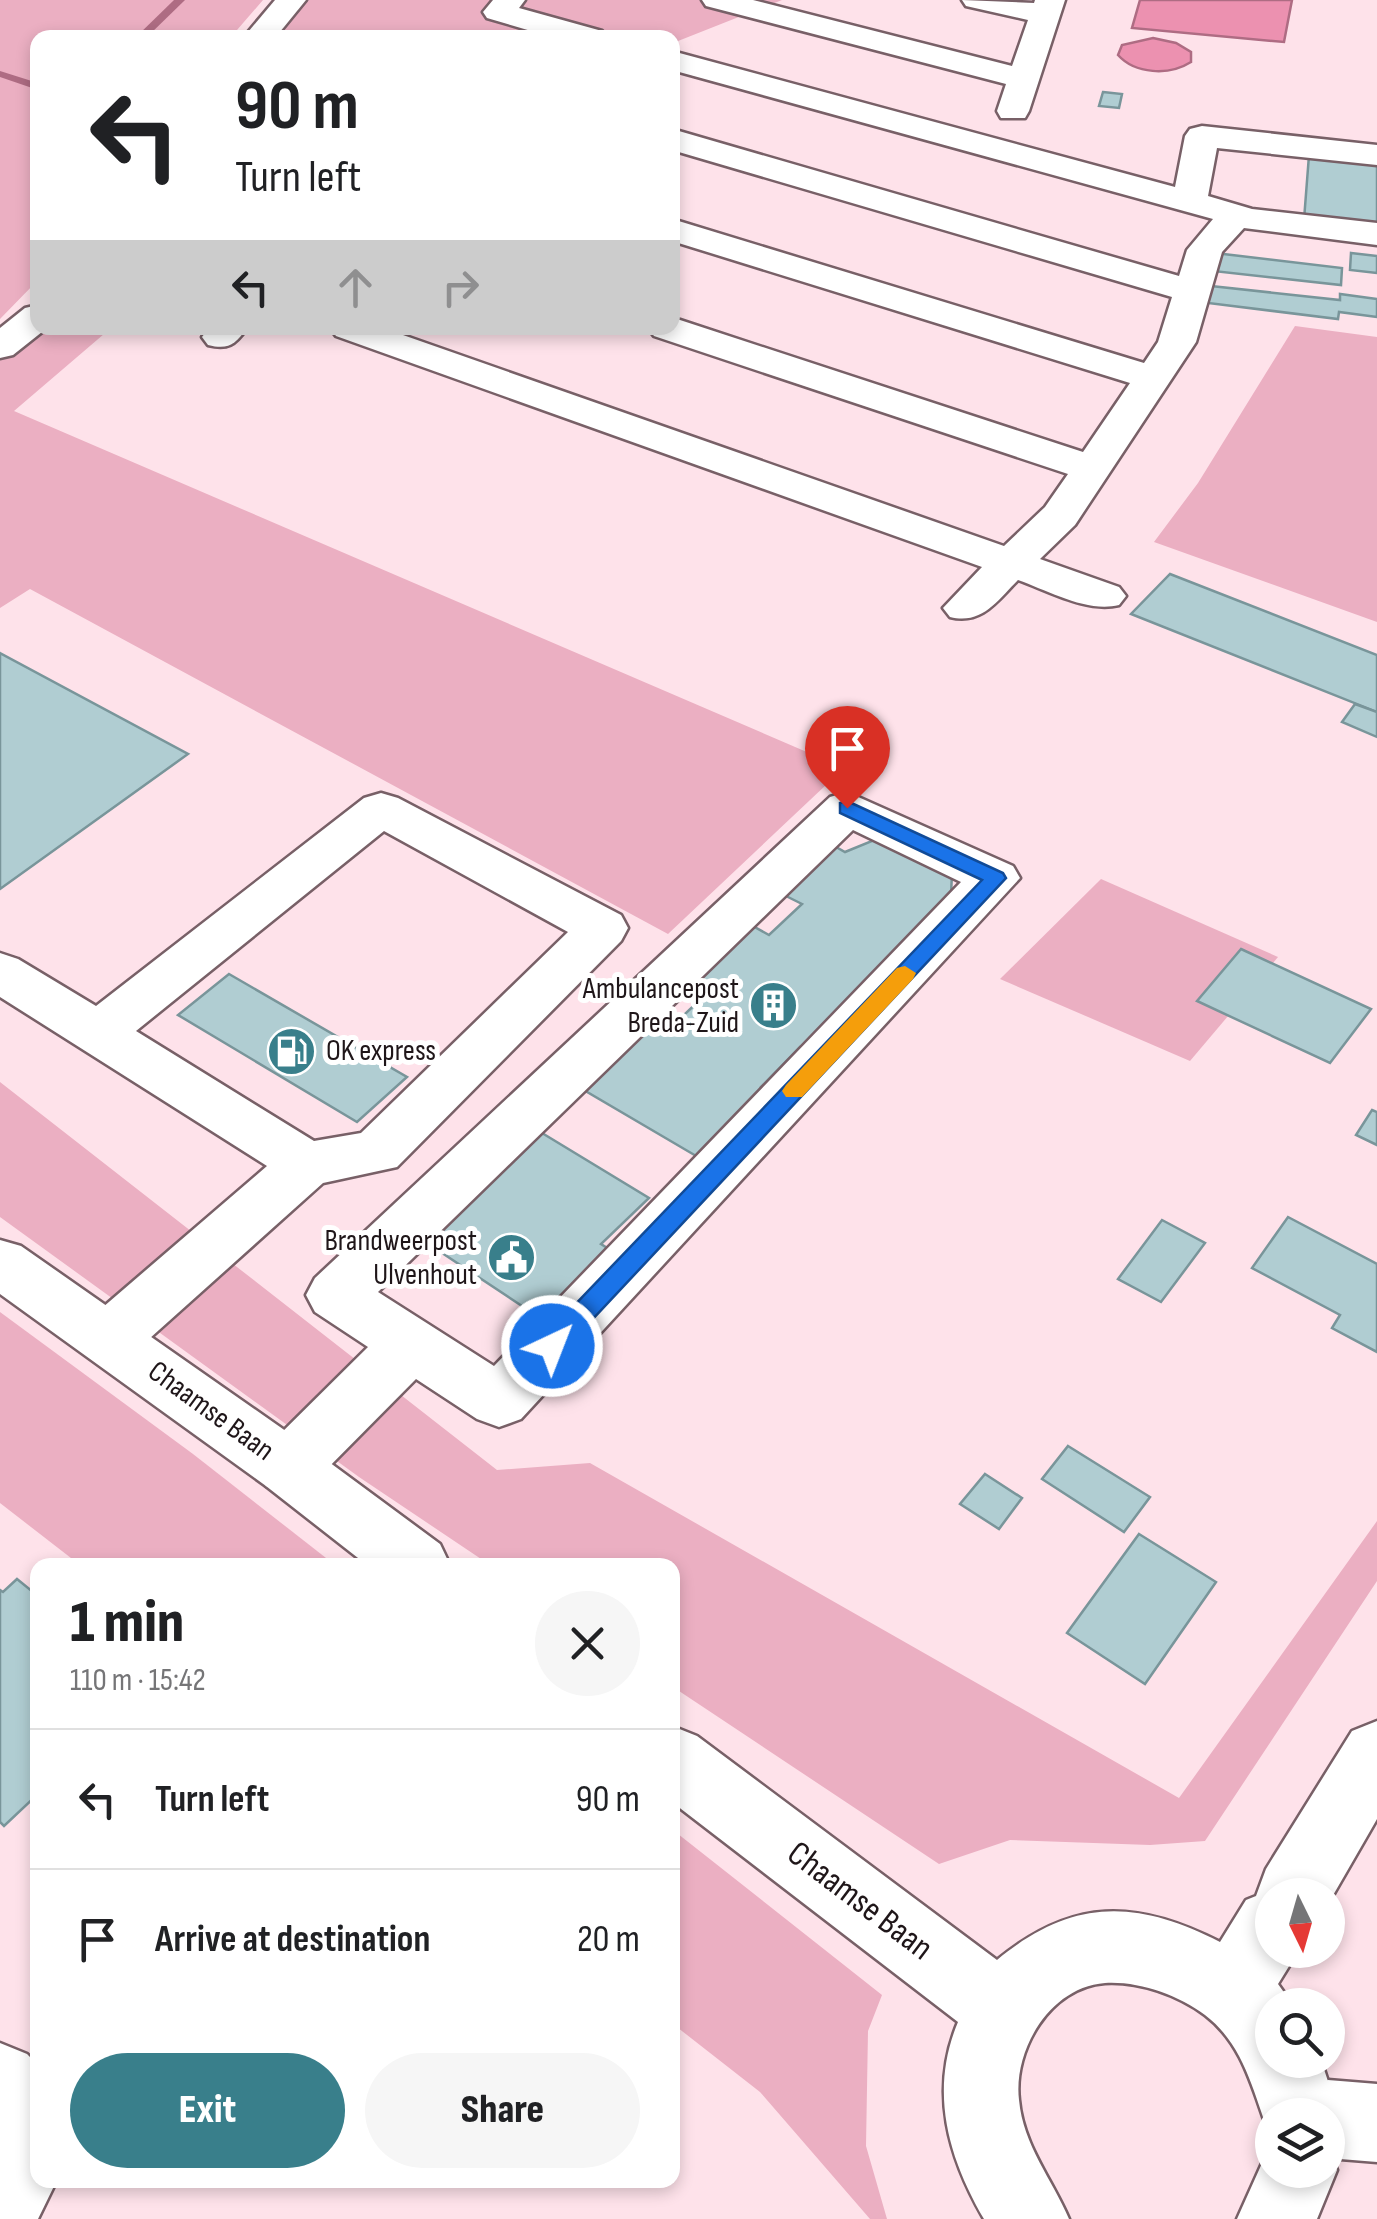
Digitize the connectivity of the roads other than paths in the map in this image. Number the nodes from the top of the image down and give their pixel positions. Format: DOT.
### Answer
graph roads {
  1 [pos="291,0"];
  2 [pos="717,0"];
  3 [pos="977,0"];
  4 [pos="504,6"];
  5 [pos="1047,8"];
  6 [pos="265,30"];
  7 [pos="478,30"];
  8 [pos="570,30"];
  9 [pos="680,62"];
  10 [pos="1024,78"];
  11 [pos="680,141"];
  12 [pos="986,146"];
  13 [pos="1377,155"];
  14 [pos="1190,202"];
  15 [pos="1236,215"];
  16 [pos="680,230"];
  17 [pos="1377,234"];
  18 [pos="1192,290"];
  19 [pos="30,323"];
  20 [pos="680,332"];
  21 [pos="369,335"];
  22 [pos="0,347"];
  23 [pos="1153,378"];
  24 [pos="1092,468"];
  25 [pos="1013,563"];
  26 [pos="1104,596"];
  27 [pos="964,608"];
  28 [pos="0,972"];
  29 [pos="98,1033"];
  30 [pos="306,1164"];
  31 [pos="0,1263"];
  32 [pos="109,1338"];
  33 [pos="411,1344"];
  34 [pos="288,1467"];
  35 [pos="409,1558"];
  36 [pos="1377,1754"];
  37 [pos="680,1765"];
  38 [pos="1302,1878"];
  39 [pos="1263,1968"];
  40 [pos="1000,2008"];
  41 [pos="1253,2014"];
  42 [pos="0,2081"];
  43 [pos="1345,2120"];
  44 [pos="1377,2122"];
  45 [pos="1292,2188"];
  46 [pos="0,2208"];
  47 [pos="1030,2219"];
  48 [pos="1277,2219"];
  1 -- 6 [label="main road"];
  2 -- 10 [label="main road"];
  3 -- 5 [label="main road"];
  4 -- 7 [label="main road"];
  4 -- 8 [label="main road"];
  5 -- 10 [label="main road"];
  9 -- 12 [label="main road"];
  10 -- 12 [label="main road"];
  11 -- 18 [label="main road"];
  12 -- 14 [label="main road"];
  13 -- 14 [label="main road"];
  14 -- 15 [label="main road"];
  15 -- 17 [label="main road"];
  15 -- 18 [label="main road"];
  16 -- 23 [label="main road"];
  18 -- 23 [label="main road"];
  19 -- 22 [label="main road"];
  20 -- 24 [label="main road"];
  21 -- 25 [label="main road"];
  23 -- 24 [label="main road"];
  24 -- 25 [label="main road"];
  25 -- 26 [label="main road"];
  25 -- 27 [label="main road"];
  28 -- 29 [label="main road"];
  29 -- 30 [label="main road"];
  29 -- 30 [label="main road"];
  30 -- 32 [label="main road"];
  31 -- 32 [label="main road, Chaamse Baan"];
  32 -- 34 [label="main road, Chaamse Baan"];
  33 -- 33 [label="main road"];
  33 -- 34 [label="main road"];
  34 -- 35 [label="main road, Chaamse Baan"];
  36 -- 38 [label="main road"];
  37 -- 40 [label="main road, Chaamse Baan"];
  39 -- 41 [label="main road"];
  40 -- 41 [label="main road"];
  40 -- 47 [label="main road"];
  42 -- 46 [label="main road"];
  43 -- 44 [label="main road"];
  45 -- 48 [label="main road"];
}
